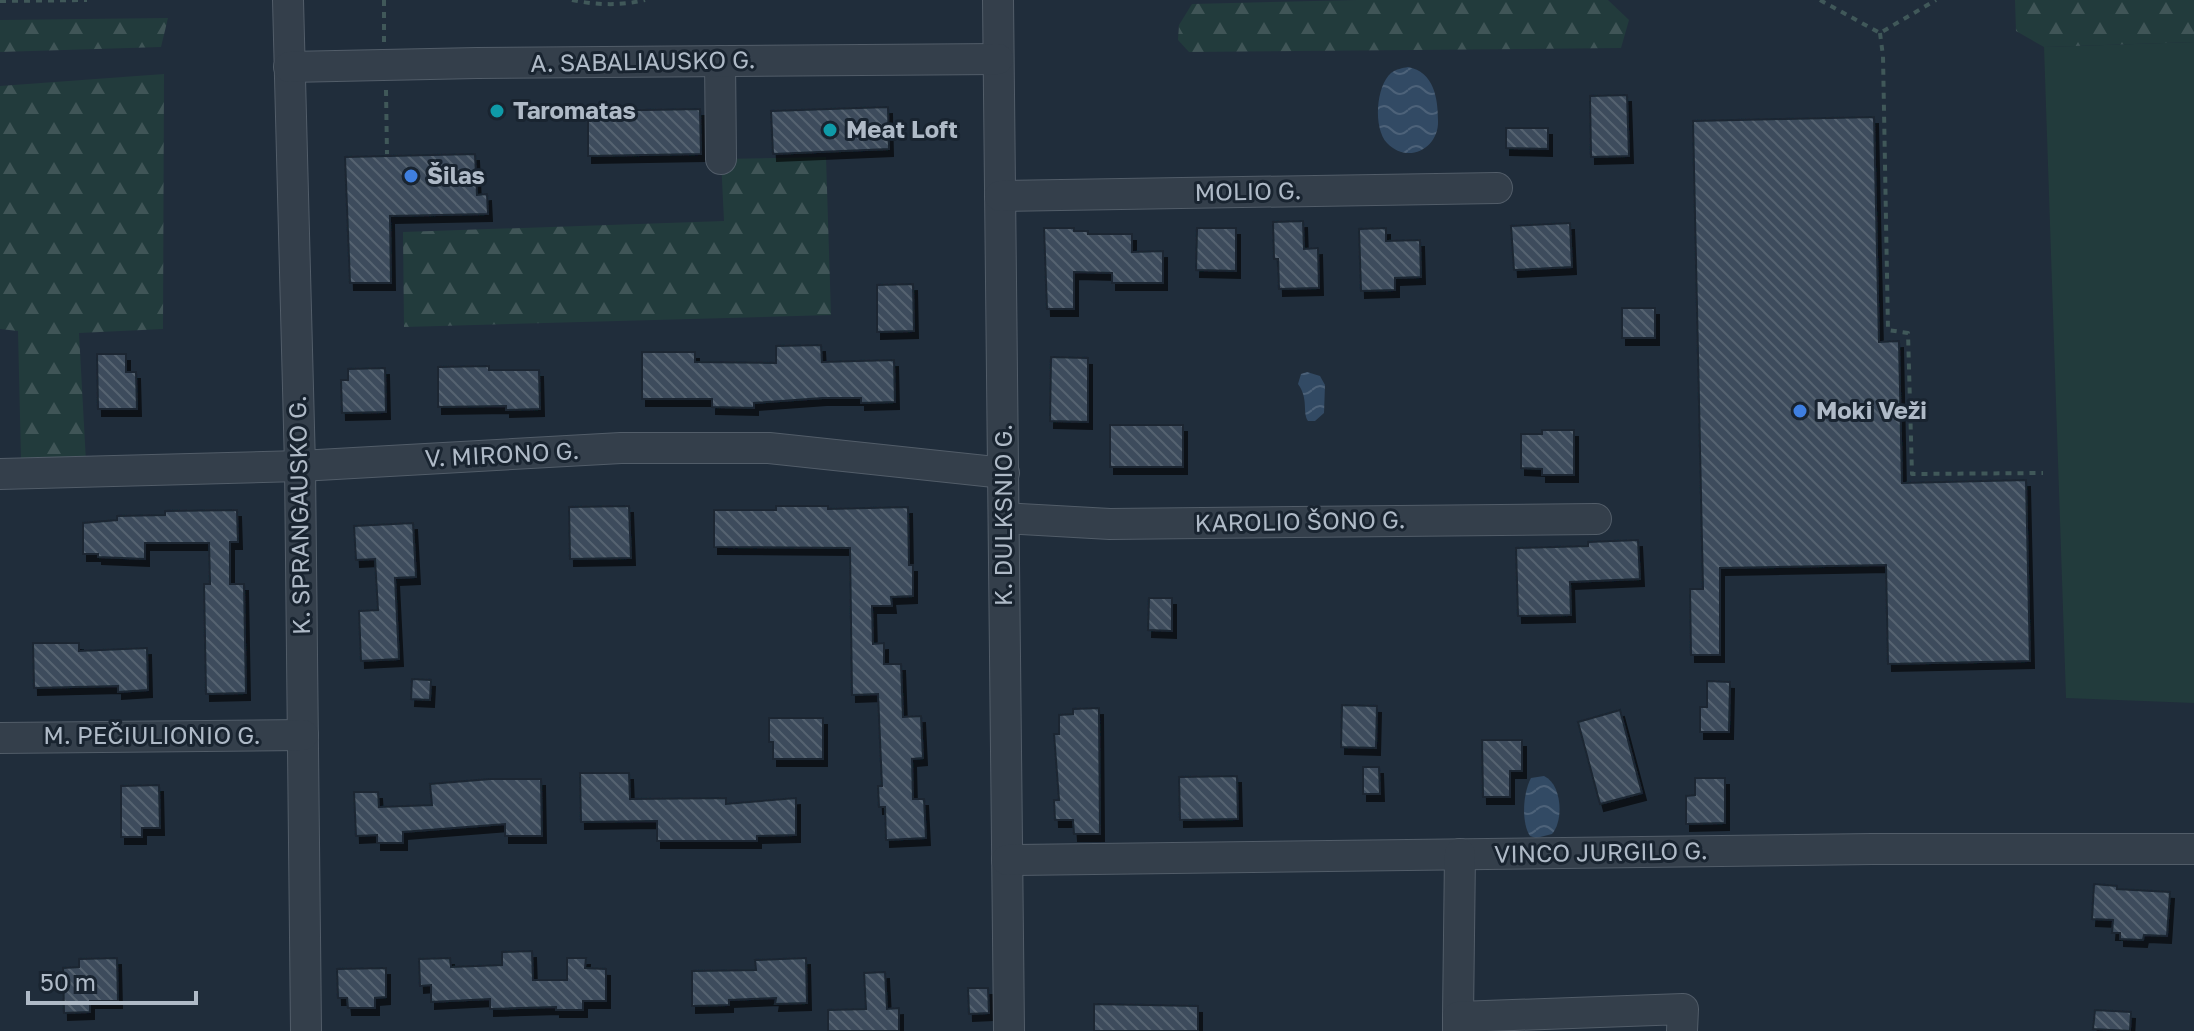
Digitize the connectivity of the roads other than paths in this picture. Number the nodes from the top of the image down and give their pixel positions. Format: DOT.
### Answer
graph roads {
  1 [pos="288,0"];
  2 [pos="998,0"];
  3 [pos="998,59"];
  4 [pos="720,61"];
  5 [pos="289,67"];
  6 [pos="721,159"];
  7 [pos="1497,188"];
  8 [pos="1000,196"];
  9 [pos="300,466"];
  10 [pos="1004,473"];
  11 [pos="0,474"];
  12 [pos="1004,518"];
  13 [pos="1596,519"];
  14 [pos="303,735"];
  15 [pos="0,738"];
  16 [pos="2194,849"];
  17 [pos="1460,854"];
  18 [pos="1007,860"];
  19 [pos="1458,1024"];
  20 [pos="306,1031"];
  21 [pos="1009,1031"];
  22 [pos="1682,1031"];
  1 -- 5 [label="street, K. SPRANGAUSKO G."];
  2 -- 3 [label="street, K. DULKSNIO G."];
  3 -- 4 [label="street, A. SABALIAUSKO G."];
  3 -- 8 [label="street, K. DULKSNIO G."];
  4 -- 5 [label="street, A. SABALIAUSKO G."];
  4 -- 6 [label="street"];
  5 -- 9 [label="street, K. SPRANGAUSKO G."];
  7 -- 8 [label="street, MOLIO G."];
  8 -- 10 [label="street, K. DULKSNIO G."];
  9 -- 10 [label="street, V. MIRONO G."];
  9 -- 11 [label="street, V. MIRONO G."];
  9 -- 14 [label="street, K. SPRANGAUSKO G."];
  10 -- 12 [label="street, K. DULKSNIO G."];
  12 -- 13 [label="street, KAROLIO ŠONO G."];
  12 -- 18 [label="street, K. DULKSNIO G."];
  14 -- 15 [label="street, M. PEČIULIONIO G."];
  14 -- 20 [label="street, K. SPRANGAUSKO G."];
  16 -- 17 [label="street, VINCO JURGILO G."];
  17 -- 18 [label="street, VINCO JURGILO G."];
  17 -- 19 [label="street"];
  18 -- 21 [label="street, K. DULKSNIO G."];
  19 -- 22 [label="street"];
}
